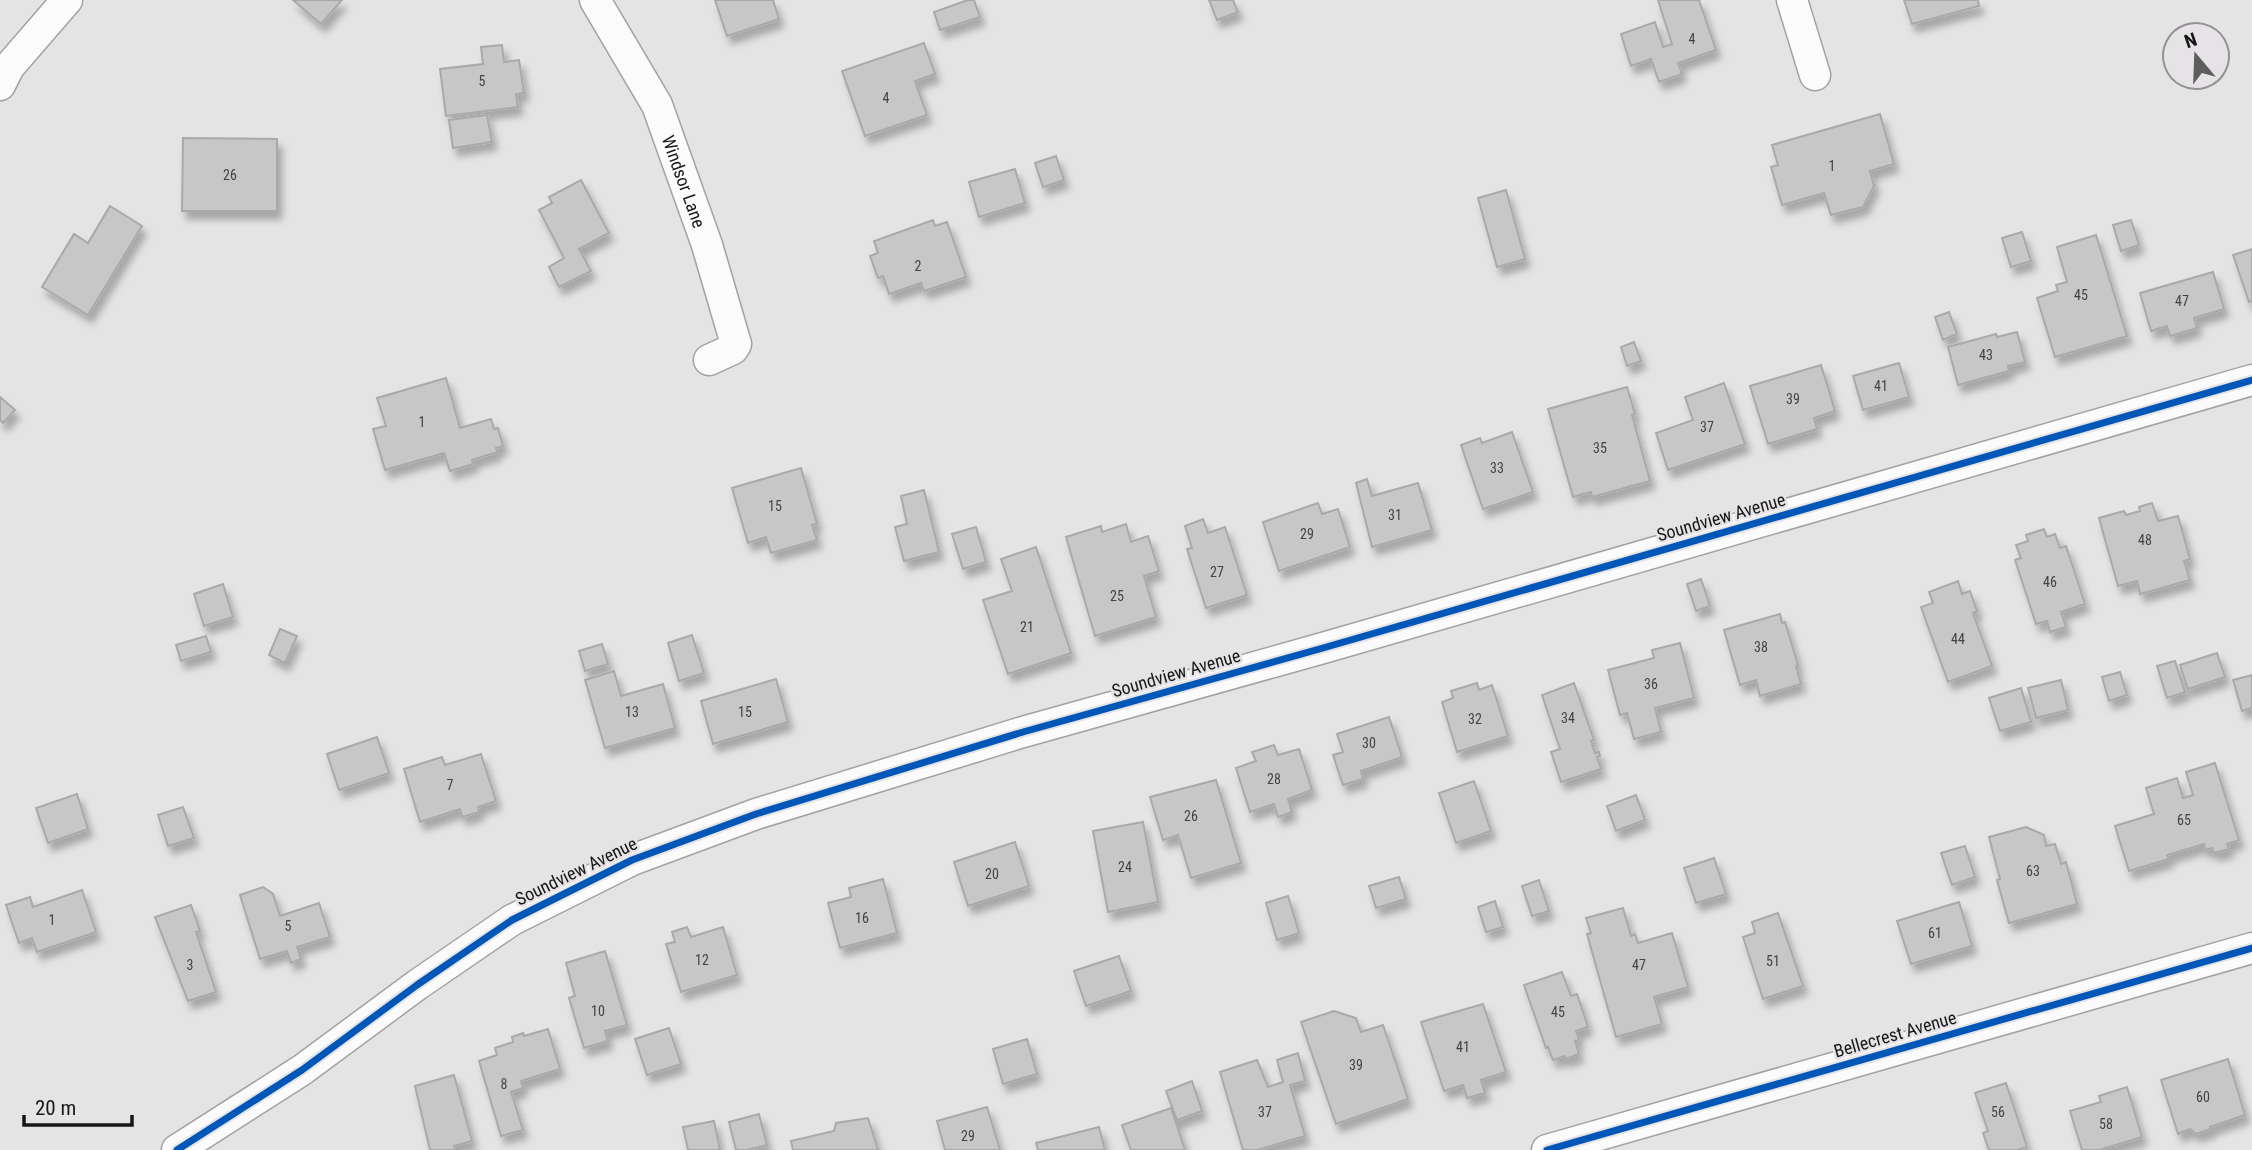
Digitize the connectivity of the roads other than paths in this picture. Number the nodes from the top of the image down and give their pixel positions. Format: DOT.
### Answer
graph roads {
  1 [pos="67,0"];
  2 [pos="594,0"];
  3 [pos="1792,0"];
  4 [pos="1815,75"];
  5 [pos="0,85"];
  6 [pos="709,360"];
  7 [pos="2252,380"];
  8 [pos="2252,948"];
  9 [pos="177,1150"];
  10 [pos="1547,1150"];
  1 -- 5 [label="street"];
  2 -- 6 [label="street, Windsor Lane"];
  3 -- 4 [label="street"];
  7 -- 9 [label="street, Soundview Avenue"];
  8 -- 10 [label="street, Bellecrest Avenue"];
}
